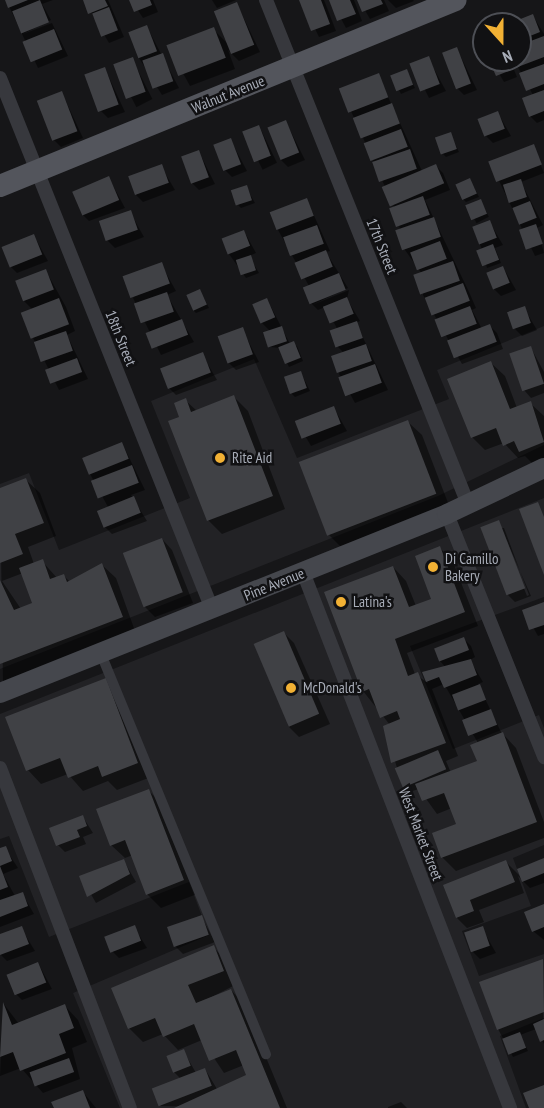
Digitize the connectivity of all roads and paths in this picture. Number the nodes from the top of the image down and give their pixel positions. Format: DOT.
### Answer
graph roads {
  1 [pos="266,0"];
  2 [pos="455,0"];
  3 [pos="293,67"];
  4 [pos="0,78"];
  5 [pos="38,172"];
  6 [pos="0,186"];
  7 [pos="544,468"];
  8 [pos="468,504"];
  9 [pos="447,514"];
  10 [pos="303,572"];
  11 [pos="212,609"];
  12 [pos="101,654"];
  13 [pos="0,693"];
  14 [pos="544,757"];
  15 [pos="0,768"];
  16 [pos="266,1054"];
  17 [pos="130,1108"];
  18 [pos="510,1108"];
  1 -- 3 [label="street, 17th Street"];
  2 -- 3 [label="main road, Walnut Avenue"];
  3 -- 5 [label="main road, Walnut Avenue"];
  3 -- 8 [label="street, 17th Street"];
  4 -- 5 [label="street, 18th Street"];
  5 -- 6 [label="main road, Walnut Avenue"];
  5 -- 11 [label="street, 18th Street"];
  7 -- 8 [label="main road, Pine Avenue"];
  8 -- 9 [label="main road, Pine Avenue"];
  9 -- 10 [label="main road, Pine Avenue"];
  9 -- 14 [label="street"];
  10 -- 11 [label="main road, Pine Avenue"];
  10 -- 18 [label="street, West Market Street"];
  11 -- 12 [label="main road, Pine Avenue"];
  12 -- 13 [label="main road, Pine Avenue"];
  12 -- 16 [label="street"];
  15 -- 17 [label="street"];
}
